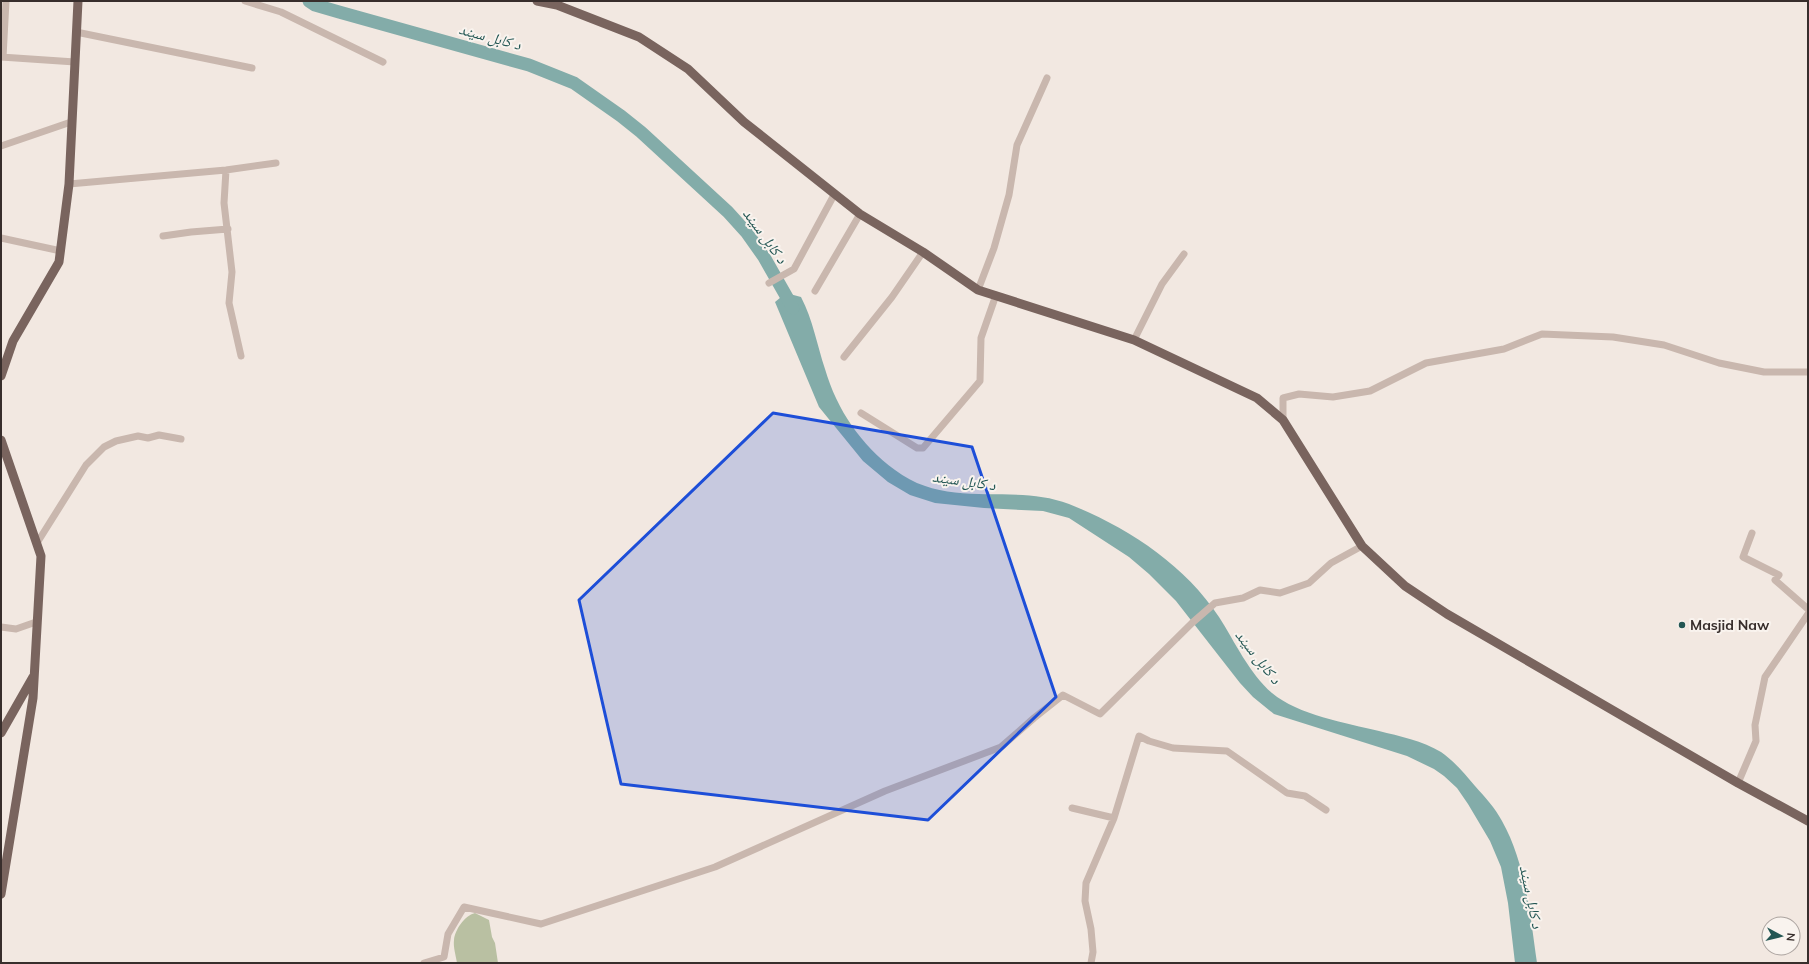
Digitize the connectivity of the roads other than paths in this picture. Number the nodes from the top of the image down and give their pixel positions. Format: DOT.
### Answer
graph roads {
  1 [pos="6,1"];
  2 [pos="78,1"];
  3 [pos="245,1"];
  4 [pos="537,1"];
  5 [pos="76,32"];
  6 [pos="2,57"];
  7 [pos="75,62"];
  8 [pos="382,62"];
  9 [pos="252,68"];
  10 [pos="1047,78"];
  11 [pos="71,122"];
  12 [pos="1,146"];
  13 [pos="276,163"];
  14 [pos="226,170"];
  15 [pos="68,184"];
  16 [pos="834,195"];
  17 [pos="860,214"];
  18 [pos="228,229"];
  19 [pos="163,236"];
  20 [pos="1,238"];
  21 [pos="61,251"];
  22 [pos="923,252"];
  23 [pos="1184,254"];
  24 [pos="769,283"];
  25 [pos="978,290"];
  26 [pos="815,291"];
  27 [pos="996,295"];
  28 [pos="1134,340"];
  29 [pos="241,356"];
  30 [pos="844,357"];
  31 [pos="1808,372"];
  32 [pos="1,376"];
  33 [pos="861,413"];
  34 [pos="1283,420"];
  35 [pos="181,439"];
  36 [pos="1,440"];
  37 [pos="1752,533"];
  38 [pos="37,542"];
  39 [pos="1362,546"];
  40 [pos="1808,608"];
  41 [pos="1808,614"];
  42 [pos="36,622"];
  43 [pos="1,626"];
  44 [pos="33,675"];
  45 [pos="1,732"];
  46 [pos="1738,783"];
  47 [pos="1072,808"];
  48 [pos="1326,810"];
  49 [pos="1114,818"];
  50 [pos="1808,821"];
  51 [pos="1,894"];
  52 [pos="424,963"];
  53 [pos="1091,963"];
  1 -- 6 [label="street"];
  2 -- 5 [label="main road"];
  3 -- 8 [label="street"];
  4 -- 16 [label="main road"];
  5 -- 7 [label="main road"];
  5 -- 9 [label="street"];
  6 -- 7 [label="street"];
  7 -- 11 [label="main road"];
  10 -- 25 [label="street"];
  11 -- 12 [label="street"];
  11 -- 15 [label="main road"];
  13 -- 14 [label="street"];
  14 -- 15 [label="street"];
  14 -- 18 [label="street"];
  15 -- 21 [label="main road"];
  16 -- 17 [label="main road"];
  16 -- 24 [label="street"];
  17 -- 22 [label="main road"];
  17 -- 26 [label="street"];
  18 -- 19 [label="street"];
  18 -- 29 [label="street"];
  20 -- 21 [label="street"];
  21 -- 32 [label="main road"];
  22 -- 25 [label="main road"];
  22 -- 30 [label="street"];
  23 -- 28 [label="street"];
  25 -- 27 [label="main road"];
  27 -- 28 [label="main road"];
  27 -- 33 [label="street"];
  28 -- 34 [label="main road"];
  31 -- 34 [label="street"];
  34 -- 39 [label="main road"];
  35 -- 38 [label="street"];
  36 -- 38 [label="main road"];
  37 -- 40 [label="street"];
  38 -- 42 [label="main road"];
  39 -- 46 [label="main road"];
  39 -- 52 [label="street"];
  41 -- 46 [label="street"];
  42 -- 43 [label="street"];
  42 -- 44 [label="main road"];
  44 -- 45 [label="main road"];
  44 -- 51 [label="main road"];
  46 -- 50 [label="main road"];
  47 -- 49 [label="street"];
  48 -- 49 [label="street"];
  49 -- 53 [label="street"];
}
